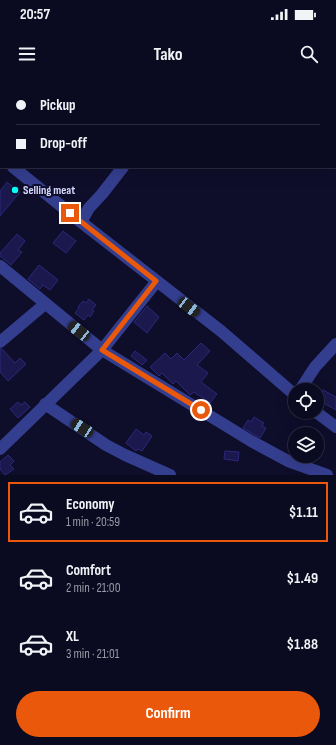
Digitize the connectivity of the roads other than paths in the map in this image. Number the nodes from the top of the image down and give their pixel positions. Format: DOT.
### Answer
graph roads {
  1 [pos="14,168"];
  2 [pos="122,168"];
  3 [pos="81,222"];
  4 [pos="0,266"];
  5 [pos="156,281"];
  6 [pos="44,304"];
  7 [pos="0,342"];
  8 [pos="336,344"];
  9 [pos="102,350"];
  10 [pos="305,383"];
  11 [pos="288,389"];
  12 [pos="45,404"];
  13 [pos="324,418"];
  14 [pos="336,427"];
  15 [pos="0,449"];
  16 [pos="170,475"];
  17 [pos="326,475"];
  1 -- 3 [label="street"];
  2 -- 3 [label="street"];
  3 -- 5 [label="street"];
  4 -- 6 [label="street"];
  5 -- 9 [label="street"];
  5 -- 11 [label="street"];
  6 -- 7 [label="street"];
  6 -- 9 [label="street"];
  8 -- 10 [label="street"];
  9 -- 12 [label="street"];
  9 -- 17 [label="street"];
  12 -- 15 [label="street"];
  12 -- 16 [label="street"];
  13 -- 14 [label="street"];
}
